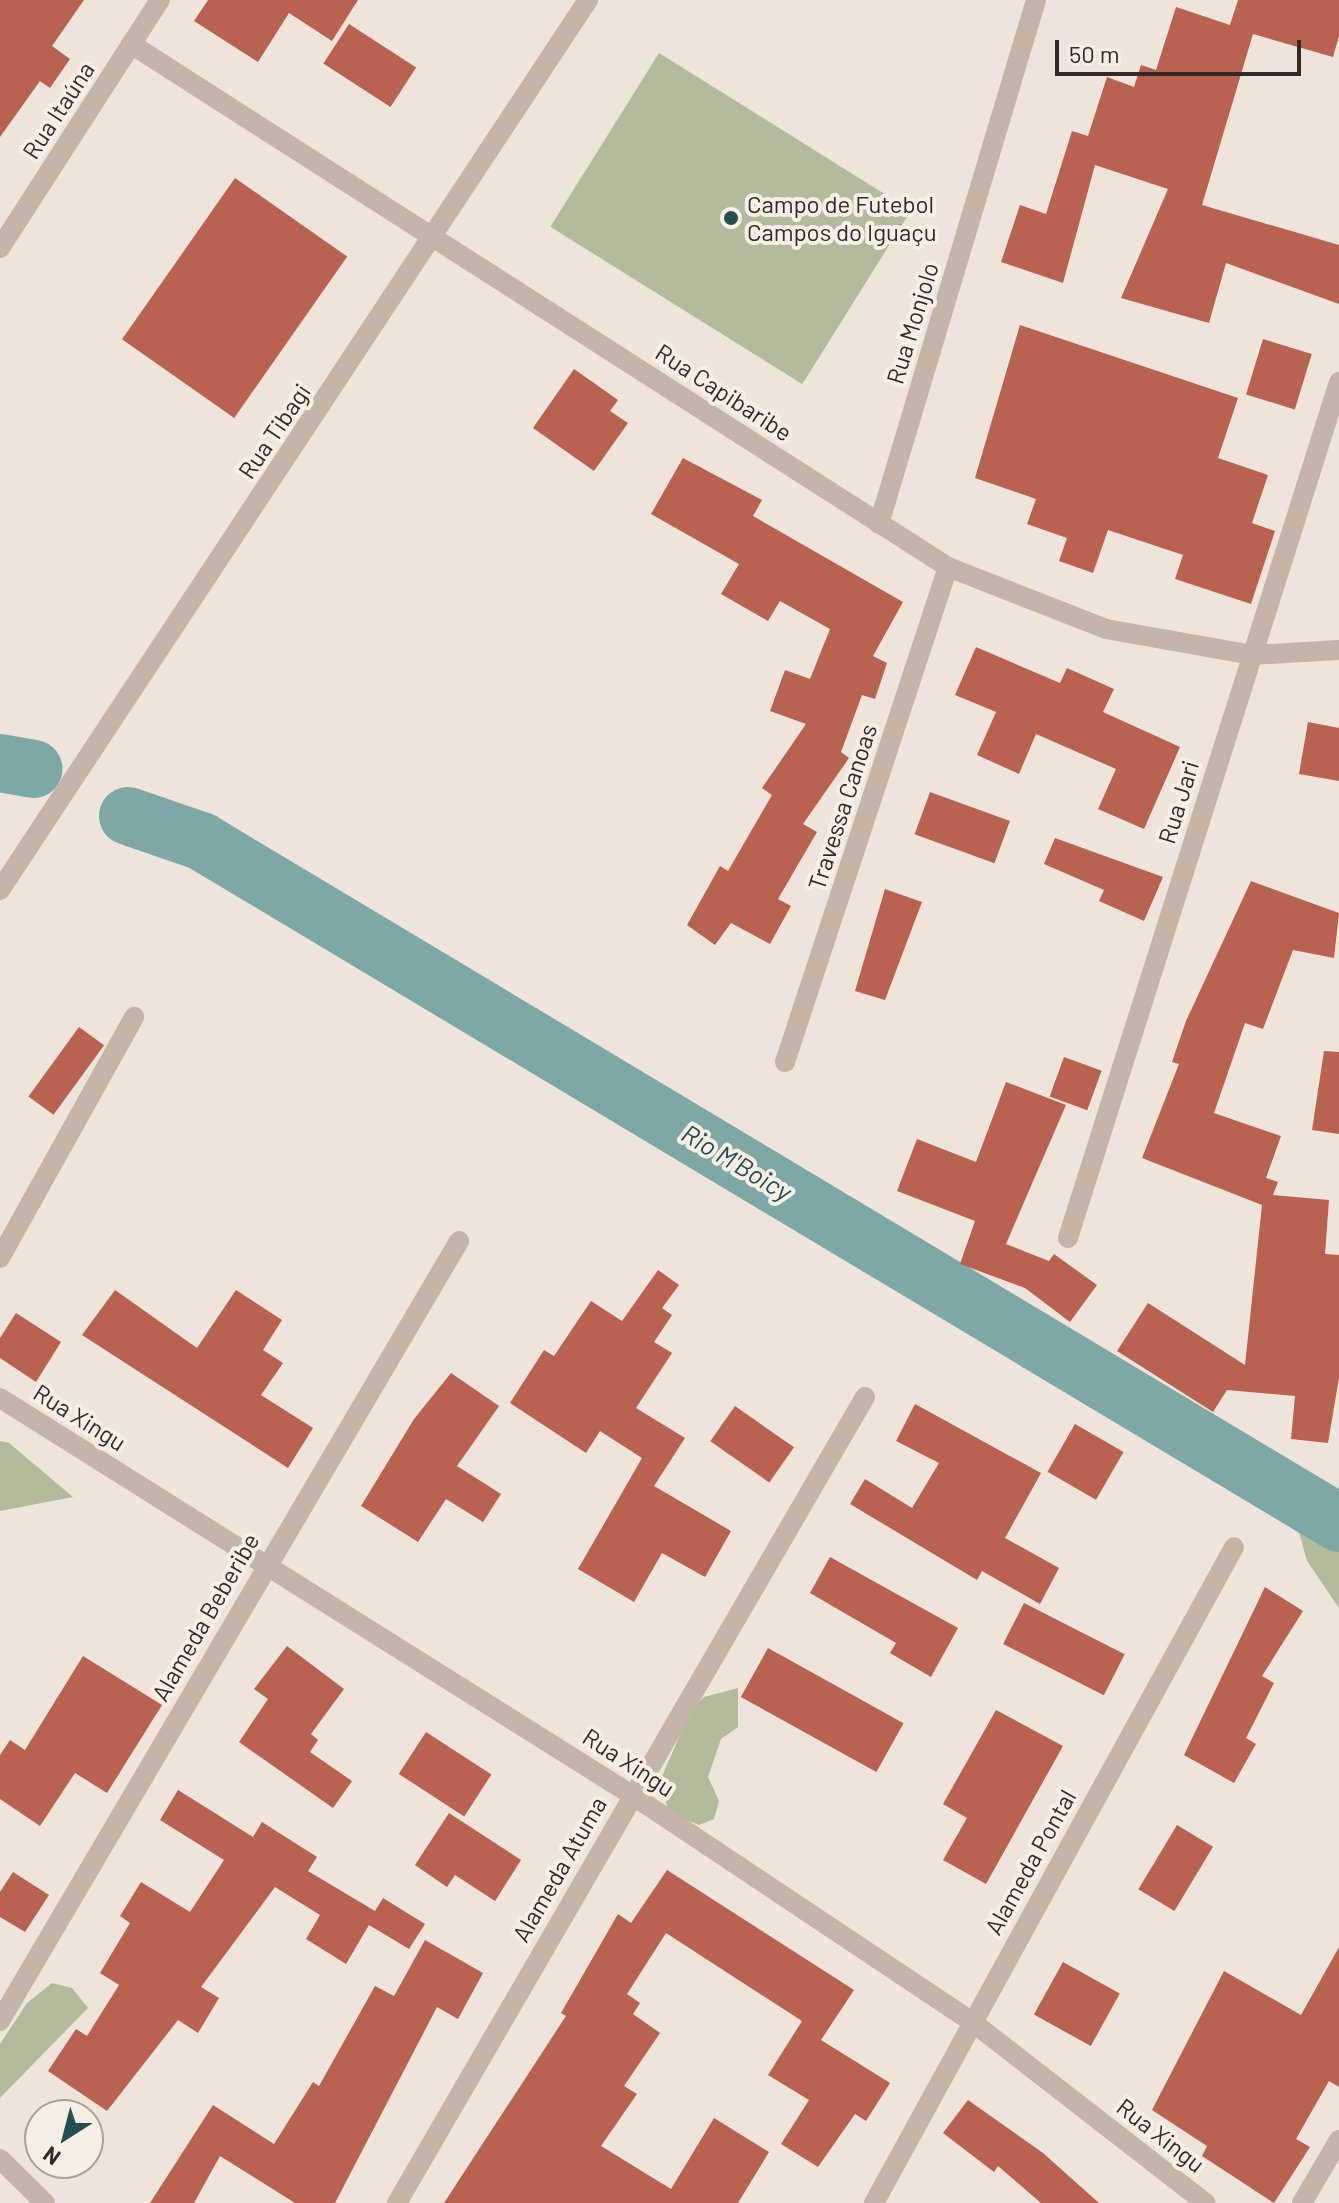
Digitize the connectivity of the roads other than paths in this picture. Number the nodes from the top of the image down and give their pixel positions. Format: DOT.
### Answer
graph roads {
  1 [pos="160,0"];
  2 [pos="588,0"];
  3 [pos="1036,0"];
  4 [pos="131,44"];
  5 [pos="435,236"];
  6 [pos="0,248"];
  7 [pos="1339,382"];
  8 [pos="879,524"];
  9 [pos="948,567"];
  10 [pos="1339,650"];
  11 [pos="1252,655"];
  12 [pos="0,890"];
  13 [pos="134,1017"];
  14 [pos="785,1062"];
  15 [pos="1068,1238"];
  16 [pos="459,1241"];
  17 [pos="0,1258"];
  18 [pos="865,1397"];
  19 [pos="0,1398"];
  20 [pos="1234,1547"];
  21 [pos="266,1563"];
  22 [pos="632,1795"];
  23 [pos="0,2021"];
  24 [pos="971,2021"];
  25 [pos="1339,2140"];
  26 [pos="0,2159"];
  27 [pos="45,2203"];
  28 [pos="397,2203"];
  29 [pos="874,2203"];
  30 [pos="1206,2203"];
  31 [pos="1302,2203"];
  1 -- 4 [label="street, Rua Itaúna"];
  2 -- 5 [label="street, Rua Tibagi"];
  3 -- 8 [label="street, Rua Monjolo"];
  4 -- 5 [label="street, Rua Capibaribe"];
  4 -- 6 [label="street, Rua Itaúna"];
  5 -- 8 [label="street, Rua Capibaribe"];
  5 -- 12 [label="street, Rua Tibagi"];
  7 -- 11 [label="street, Rua Jari"];
  8 -- 9 [label="street, Rua Capibaribe"];
  9 -- 11 [label="street, Rua Capibaribe"];
  9 -- 14 [label="street, Travessa Canoas"];
  10 -- 11 [label="street, Rua Capibaribe"];
  11 -- 15 [label="street, Rua Jari"];
  13 -- 17 [label="street"];
  16 -- 21 [label="street, Alameda Beberibe"];
  18 -- 22 [label="street, Alameda Atuma"];
  19 -- 21 [label="street, Rua Xingu"];
  20 -- 24 [label="street, Alameda Pontal"];
  21 -- 22 [label="street, Rua Xingu"];
  21 -- 23 [label="street, Alameda Beberibe"];
  22 -- 24 [label="street, Rua Xingu"];
  22 -- 28 [label="street, Alameda Atuma"];
  24 -- 29 [label="street, Alameda Pontal"];
  24 -- 30 [label="street, Rua Xingu"];
  25 -- 31 [label="street"];
  26 -- 27 [label="street"];
}
